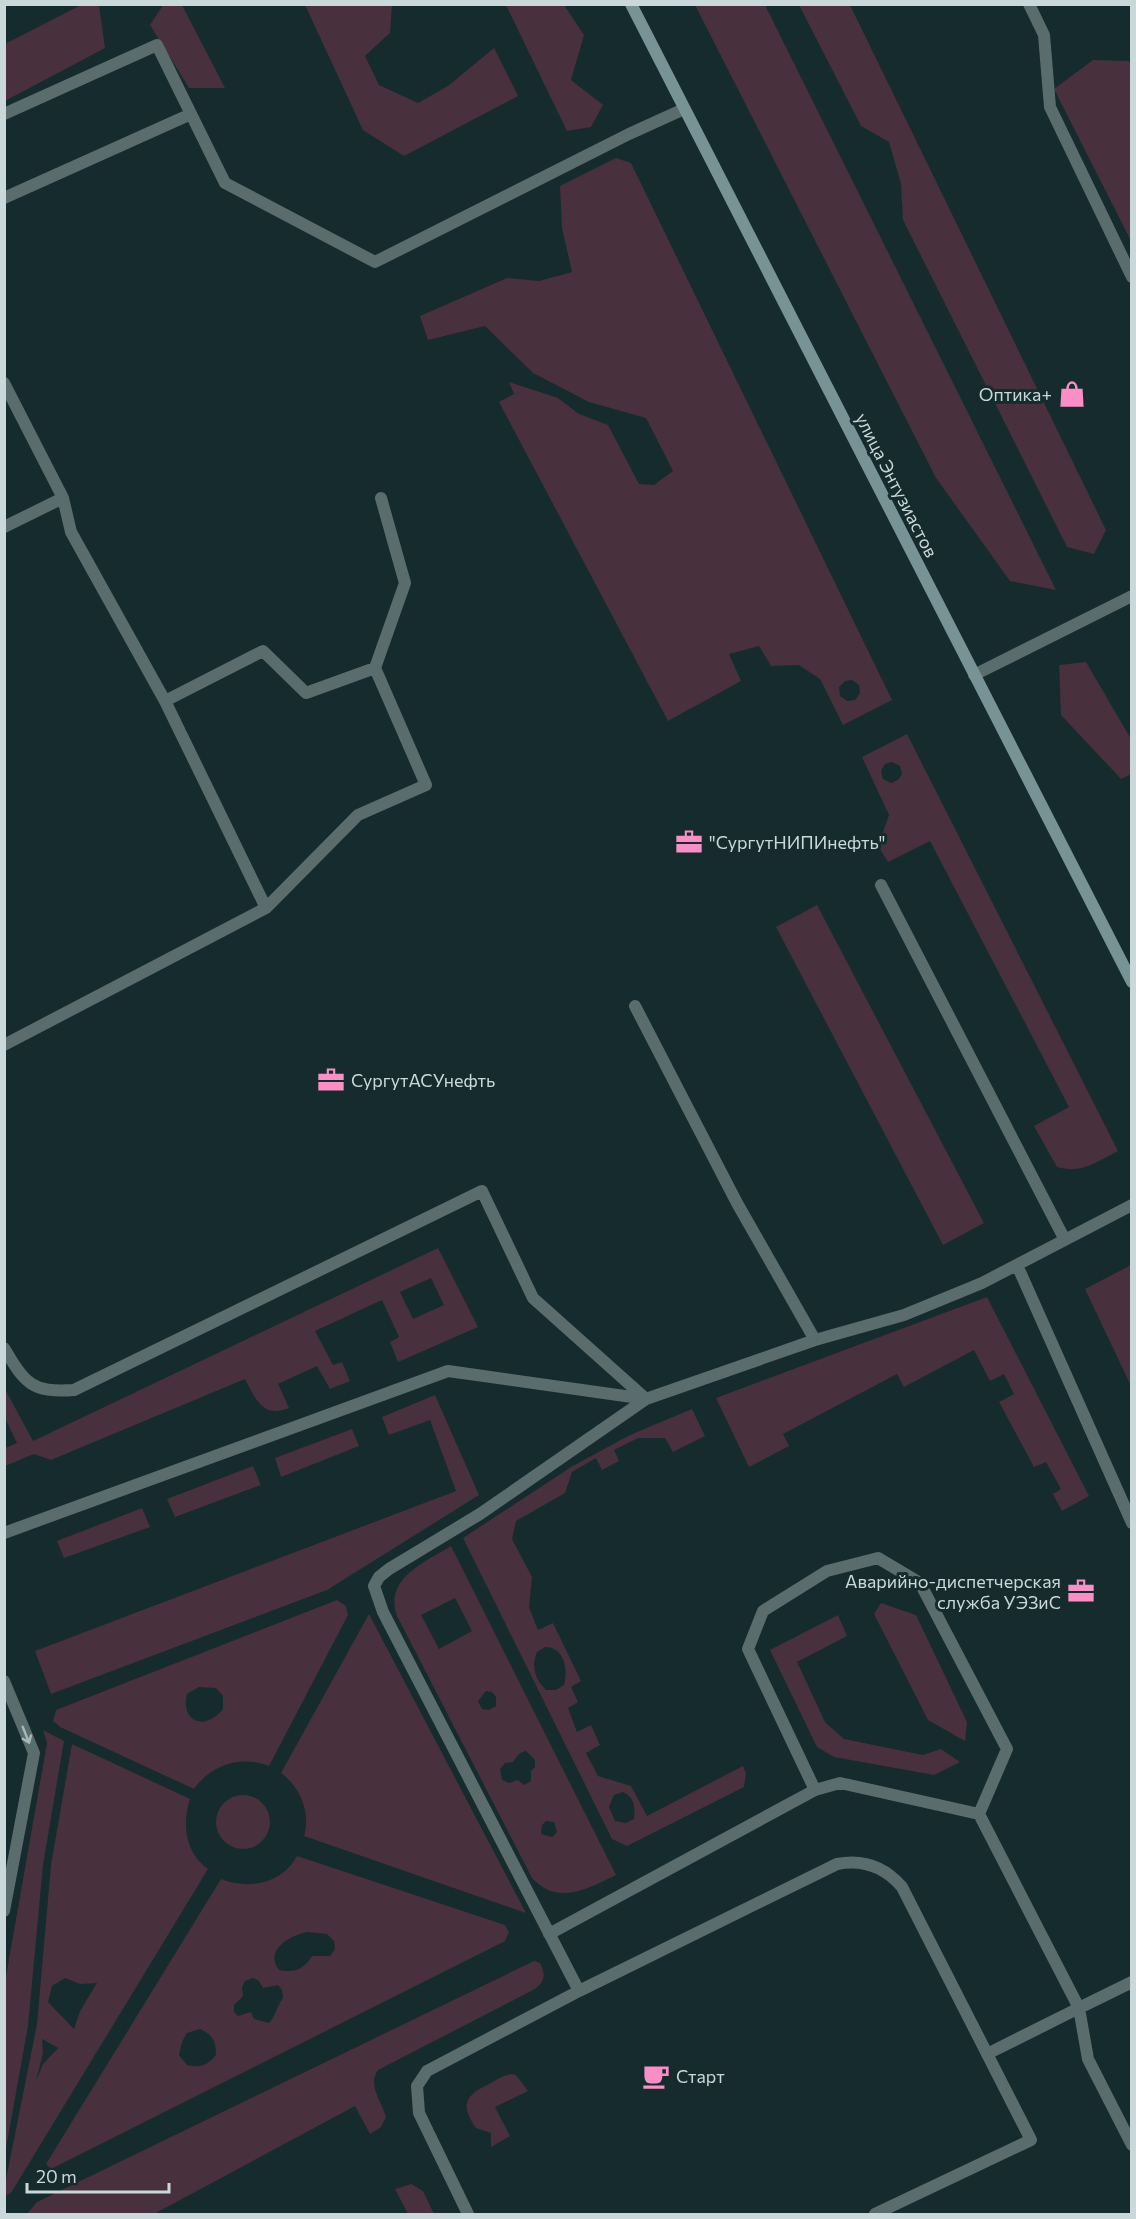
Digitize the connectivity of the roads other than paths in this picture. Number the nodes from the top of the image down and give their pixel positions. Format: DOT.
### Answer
graph roads {
  1 [pos="631,4"];
  2 [pos="1029,4"];
  3 [pos="684,109"];
  4 [pos="4,114"];
  5 [pos="191,114"];
  6 [pos="4,198"];
  7 [pos="1131,277"];
  8 [pos="4,383"];
  9 [pos="63,498"];
  10 [pos="381,498"];
  11 [pos="4,527"];
  12 [pos="1131,596"];
  13 [pos="375,668"];
  14 [pos="974,675"];
  15 [pos="165,701"];
  16 [pos="881,885"];
  17 [pos="266,908"];
  18 [pos="1131,982"];
  19 [pos="635,1006"];
  20 [pos="4,1045"];
  21 [pos="1131,1205"];
  22 [pos="1065,1240"];
  23 [pos="1017,1265"];
  24 [pos="815,1340"];
  25 [pos="4,1348"];
  26 [pos="646,1399"];
  27 [pos="1131,1523"];
  28 [pos="4,1533"];
  29 [pos="4,1681"];
  30 [pos="815,1790"];
  31 [pos="979,1814"];
  32 [pos="4,1911"];
  33 [pos="549,1934"];
  34 [pos="1131,1982"];
  35 [pos="579,1992"];
  36 [pos="1079,2007"];
  37 [pos="987,2054"];
  38 [pos="1131,2145"];
  39 [pos="468,2214"];
  40 [pos="875,2214"];
  1 -- 3 [label="main road, улица Энтузиастов"];
  2 -- 7 [label="lane"];
  3 -- 5 [label="lane"];
  3 -- 14 [label="main road, улица Энтузиастов"];
  4 -- 5 [label="lane"];
  5 -- 6 [label="lane"];
  8 -- 9 [label="lane"];
  9 -- 11 [label="lane"];
  9 -- 15 [label="lane"];
  10 -- 13 [label="lane"];
  12 -- 14 [label="lane"];
  13 -- 15 [label="lane"];
  13 -- 17 [label="lane"];
  14 -- 18 [label="main road, улица Энтузиастов"];
  15 -- 17 [label="lane"];
  16 -- 22 [label="lane"];
  17 -- 20 [label="lane"];
  19 -- 24 [label="lane"];
  21 -- 22 [label="lane"];
  22 -- 23 [label="lane"];
  23 -- 24 [label="lane"];
  23 -- 27 [label="lane"];
  24 -- 26 [label="lane"];
  25 -- 26 [label="lane"];
  26 -- 28 [label="lane"];
  26 -- 33 [label="lane"];
  29 -- 32 [label="lane, one-way"];
  30 -- 31 [label="lane"];
  30 -- 31 [label="lane"];
  30 -- 33 [label="lane"];
  31 -- 36 [label="lane"];
  33 -- 35 [label="lane"];
  34 -- 36 [label="lane"];
  35 -- 37 [label="lane"];
  35 -- 39 [label="lane"];
  36 -- 37 [label="lane"];
  36 -- 38 [label="lane"];
  37 -- 40 [label="lane"];
}
